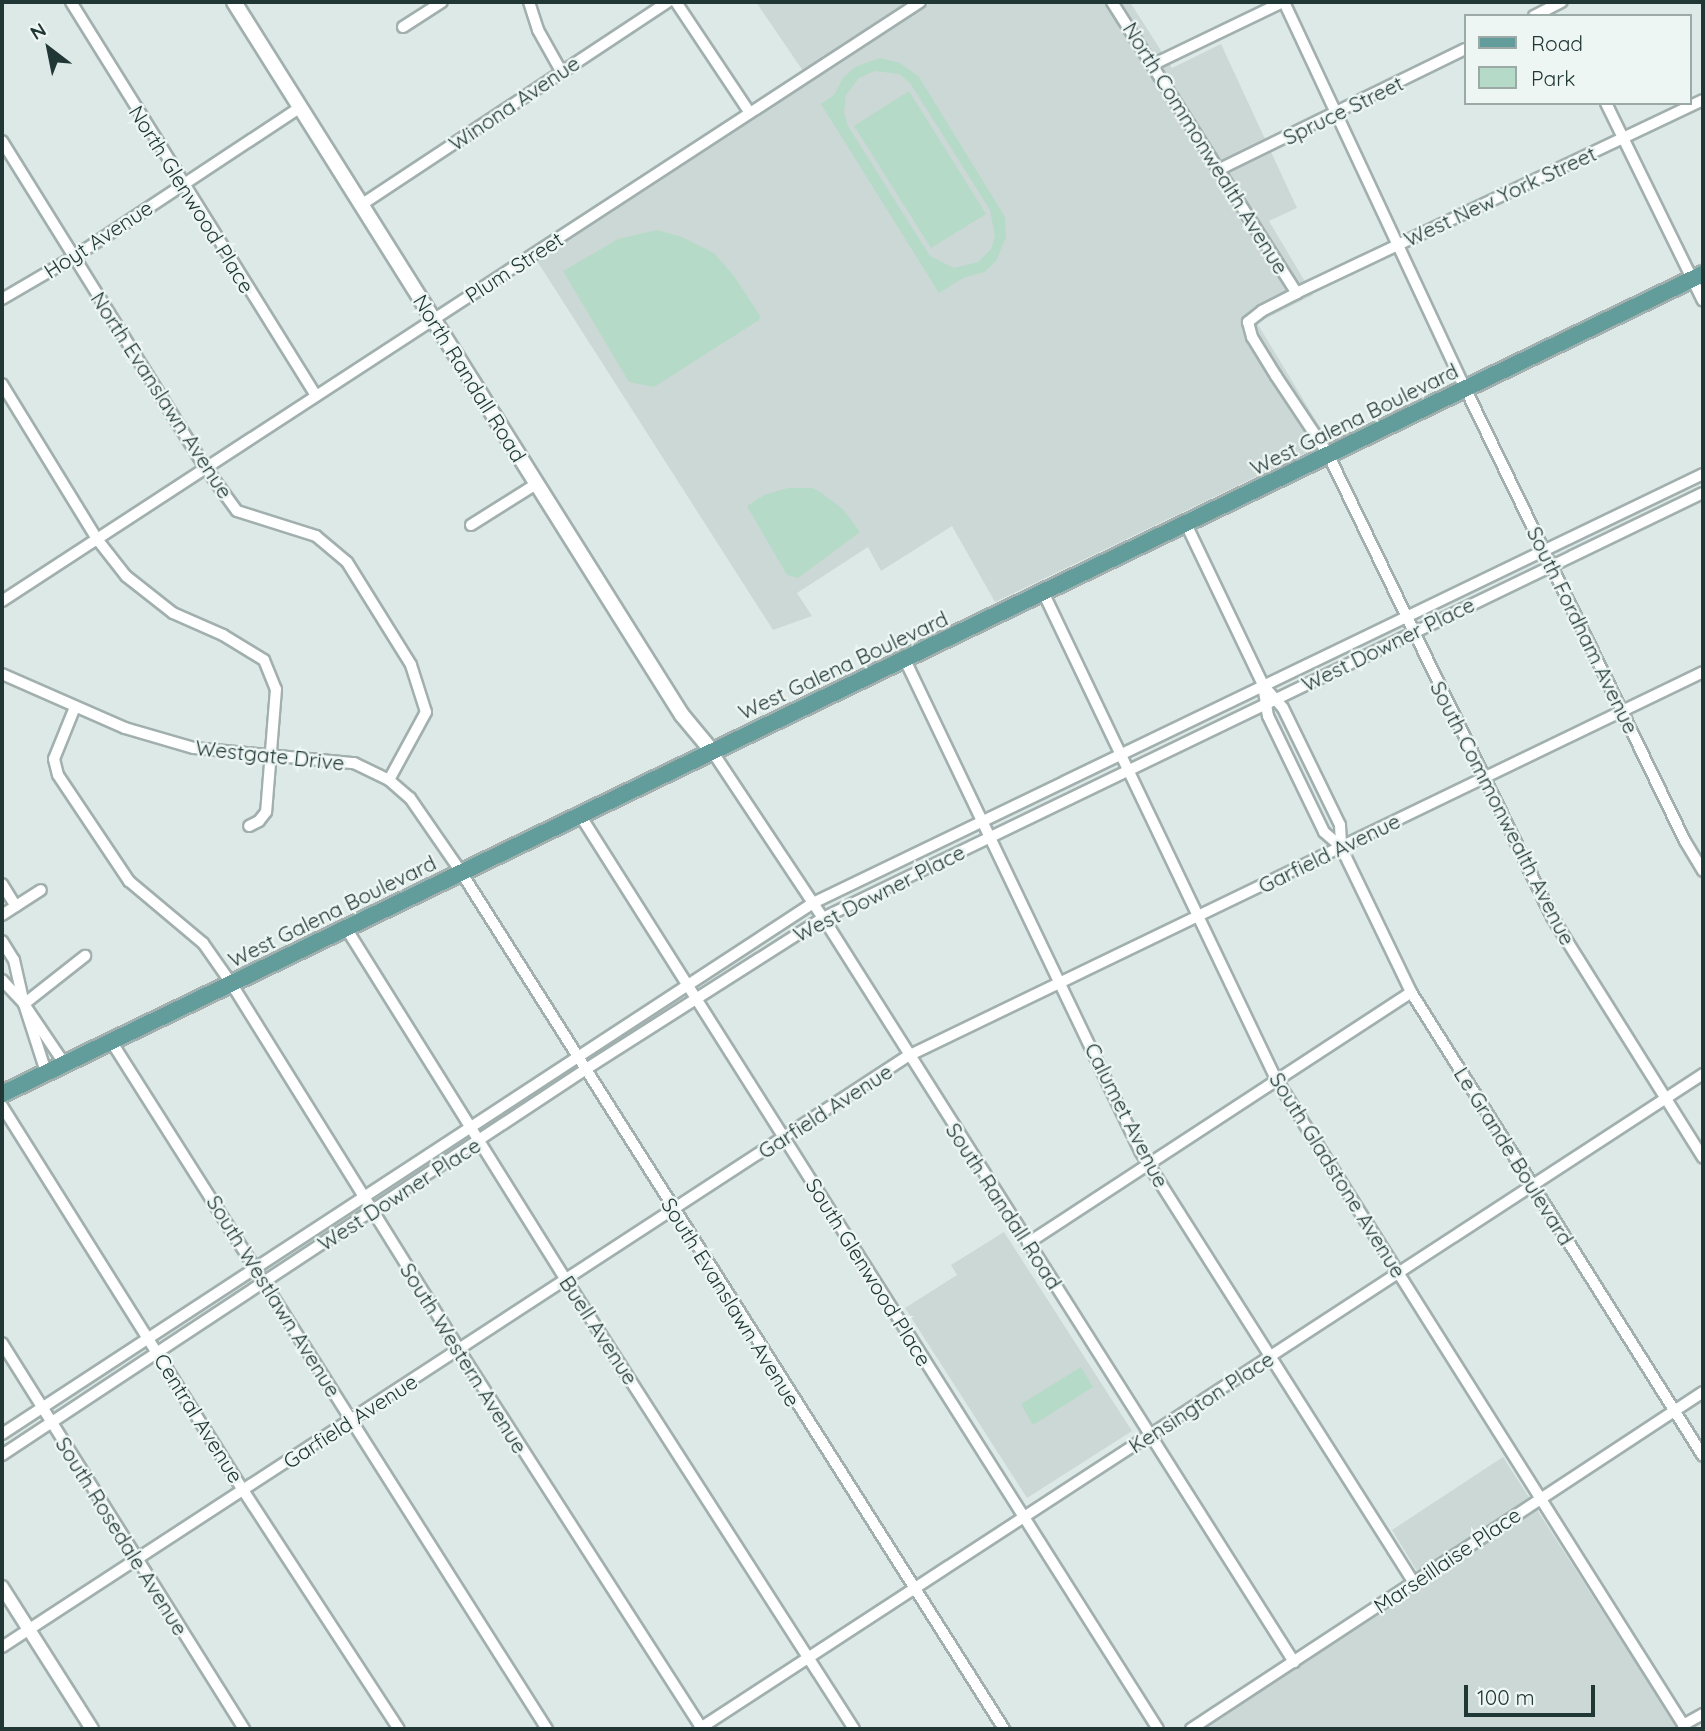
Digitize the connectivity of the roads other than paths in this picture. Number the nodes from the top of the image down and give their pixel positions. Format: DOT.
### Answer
graph roads {
  1 [pos="71,2"];
  2 [pos="233,2"];
  3 [pos="442,2"];
  4 [pos="529,2"];
  5 [pos="668,2"];
  6 [pos="677,2"];
  7 [pos="920,2"];
  8 [pos="1112,2"];
  9 [pos="1284,2"];
  10 [pos="1559,3"];
  11 [pos="1538,14"];
  12 [pos="403,27"];
  13 [pos="1464,50"];
  14 [pos="1154,64"];
  15 [pos="561,71"];
  16 [pos="1703,100"];
  17 [pos="1607,105"];
  18 [pos="299,108"];
  19 [pos="750,113"];
  20 [pos="1337,113"];
  21 [pos="1622,138"];
  22 [pos="2,141"];
  23 [pos="1220,169"];
  24 [pos="181,184"];
  25 [pos="360,205"];
  26 [pos="1397,245"];
  27 [pos="74,257"];
  28 [pos="1697,277"];
  29 [pos="1297,293"];
  30 [pos="2,299"];
  31 [pos="1703,301"];
  32 [pos="433,319"];
  33 [pos="2,384"];
  34 [pos="1465,388"];
  35 [pos="316,395"];
  36 [pos="1328,454"];
  37 [pos="205,467"];
  38 [pos="1703,474"];
  39 [pos="536,484"];
  40 [pos="1703,493"];
  41 [pos="1186,524"];
  42 [pos="471,525"];
  43 [pos="97,539"];
  44 [pos="1543,550"];
  45 [pos="1551,566"];
  46 [pos="1044,592"];
  47 [pos="2,601"];
  48 [pos="1405,617"];
  49 [pos="1412,632"];
  50 [pos="905,660"];
  51 [pos="1703,672"];
  52 [pos="2,674"];
  53 [pos="1263,685"];
  54 [pos="1275,699"];
  55 [pos="1264,704"];
  56 [pos="75,708"];
  57 [pos="1623,711"];
  58 [pos="712,751"];
  59 [pos="1121,753"];
  60 [pos="270,754"];
  61 [pos="1129,771"];
  62 [pos="1484,778"];
  63 [pos="389,780"];
  64 [pos="580,815"];
  65 [pos="982,822"];
  66 [pos="249,826"];
  67 [pos="989,836"];
  68 [pos="1341,847"];
  69 [pos="1703,871"];
  70 [pos="461,873"];
  71 [pos="2,884"];
  72 [pos="41,890"];
  73 [pos="813,903"];
  74 [pos="16,906"];
  75 [pos="2,915"];
  76 [pos="1199,916"];
  77 [pos="823,918"];
  78 [pos="346,928"];
  79 [pos="2,941"];
  80 [pos="85,956"];
  81 [pos="2,980"];
  82 [pos="1061,983"];
  83 [pos="231,984"];
  84 [pos="687,984"];
  85 [pos="1411,992"];
  86 [pos="696,999"];
  87 [pos="24,1004"];
  88 [pos="111,1041"];
  89 [pos="577,1055"];
  90 [pos="908,1056"];
  91 [pos="64,1063"];
  92 [pos="586,1069"];
  93 [pos="46,1072"];
  94 [pos="1703,1074"];
  95 [pos="1276,1079"];
  96 [pos="2,1094"];
  97 [pos="1666,1098"];
  98 [pos="2,1106"];
  99 [pos="471,1126"];
  100 [pos="784,1138"];
  101 [pos="480,1141"];
  102 [pos="1703,1158"];
  103 [pos="1147,1164"];
  104 [pos="1533,1186"];
  105 [pos="363,1196"];
  106 [pos="372,1211"];
  107 [pos="673,1211"];
  108 [pos="1028,1243"];
  109 [pos="253,1267"];
  110 [pos="1398,1272"];
  111 [pos="566,1280"];
  112 [pos="263,1283"];
  113 [pos="147,1336"];
  114 [pos="2,1343"];
  115 [pos="459,1350"];
  116 [pos="158,1352"];
  117 [pos="1272,1356"];
  118 [pos="1703,1392"];
  119 [pos="41,1407"];
  120 [pos="1675,1411"];
  121 [pos="352,1420"];
  122 [pos="50,1422"];
  123 [pos="2,1434"];
  124 [pos="1149,1436"];
  125 [pos="2,1455"];
  126 [pos="1703,1456"];
  127 [pos="243,1490"];
  128 [pos="1539,1498"];
  129 [pos="1023,1517"];
  130 [pos="137,1560"];
  131 [pos="1414,1583"];
  132 [pos="2,1587"];
  133 [pos="914,1588"];
  134 [pos="28,1630"];
  135 [pos="2,1647"];
  136 [pos="809,1657"];
  137 [pos="1294,1662"];
  138 [pos="1703,1714"];
  139 [pos="1684,1727"];
  140 [pos="89,1728"];
  141 [pos="244,1729"];
  142 [pos="398,1729"];
  143 [pos="547,1729"];
  144 [pos="700,1729"];
  145 [pos="855,1729"];
  146 [pos="1004,1729"];
  147 [pos="1158,1729"];
  148 [pos="1191,1729"];
  1 -- 24 [label="street, North Glenwood Place"];
  2 -- 18 [label="main road, North Randall Road"];
  3 -- 12 [label="street"];
  4 -- 15 [label="street"];
  5 -- 15 [label="street, Winona Avenue"];
  6 -- 19 [label="street"];
  7 -- 19 [label="street, Plum Street"];
  8 -- 14 [label="street, North Commonwealth Avenue"];
  9 -- 14 [label="street"];
  9 -- 20 [label="street, South Fordham Avenue"];
  10 -- 11 [label="street"];
  13 -- 20 [label="street, Spruce Street"];
  14 -- 23 [label="street, North Commonwealth Avenue"];
  15 -- 25 [label="street, Winona Avenue"];
  16 -- 21 [label="street, West New York Street"];
  17 -- 21 [label="street"];
  18 -- 24 [label="street, Hoyt Avenue"];
  18 -- 25 [label="main road, North Randall Road"];
  19 -- 32 [label="street, Plum Street"];
  20 -- 23 [label="street, Spruce Street"];
  20 -- 26 [label="street, South Fordham Avenue"];
  21 -- 26 [label="street, West New York Street"];
  21 -- 28 [label="street"];
  22 -- 27 [label="street, North Evanslawn Avenue"];
  23 -- 29 [label="street, North Commonwealth Avenue"];
  24 -- 27 [label="street, Hoyt Avenue"];
  24 -- 35 [label="street, North Glenwood Place"];
  25 -- 32 [label="main road, North Randall Road"];
  26 -- 29 [label="street, West New York Street"];
  26 -- 34 [label="street, South Fordham Avenue"];
  27 -- 30 [label="street, Hoyt Avenue"];
  27 -- 37 [label="street, North Evanslawn Avenue"];
  28 -- 31 [label="street"];
  28 -- 34 [label="main road, West Galena Boulevard"];
  29 -- 36 [label="street, North Commonwealth Avenue"];
  32 -- 35 [label="street, Plum Street"];
  32 -- 39 [label="main road, North Randall Road"];
  33 -- 43 [label="street"];
  34 -- 36 [label="main road, West Galena Boulevard"];
  34 -- 44 [label="street, South Fordham Avenue"];
  35 -- 37 [label="street, Plum Street"];
  36 -- 41 [label="main road, West Galena Boulevard"];
  36 -- 48 [label="street, South Commonwealth Avenue"];
  37 -- 43 [label="street, Plum Street"];
  37 -- 63 [label="street, North Evanslawn Avenue"];
  38 -- 44 [label="street, West Downer Place"];
  39 -- 42 [label="street"];
  39 -- 58 [label="main road, North Randall Road"];
  40 -- 45 [label="street, West Downer Place"];
  41 -- 46 [label="main road, West Galena Boulevard"];
  41 -- 53 [label="street, Le Grande Boulevard"];
  43 -- 47 [label="street, Plum Street"];
  43 -- 60 [label="street"];
  44 -- 45 [label="street, South Fordham Avenue"];
  44 -- 48 [label="street, West Downer Place"];
  45 -- 49 [label="street, West Downer Place"];
  45 -- 57 [label="street, South Fordham Avenue"];
  46 -- 50 [label="main road, West Galena Boulevard"];
  46 -- 59 [label="street, South Gladstone Avenue"];
  48 -- 49 [label="street, South Commonwealth Avenue"];
  48 -- 53 [label="street, West Downer Place"];
  49 -- 54 [label="street, West Downer Place"];
  49 -- 62 [label="street, South Commonwealth Avenue"];
  50 -- 58 [label="main road, West Galena Boulevard"];
  50 -- 65 [label="street, Calumet Avenue"];
  51 -- 57 [label="street, Garfield Avenue"];
  52 -- 56 [label="street, Westgate Drive"];
  53 -- 54 [label="street, Le Grande Boulevard"];
  53 -- 55 [label="street, Le Grande Boulevard"];
  53 -- 59 [label="street, West Downer Place"];
  54 -- 55 [label="street, West Downer Place"];
  54 -- 68 [label="street, Le Grande Boulevard"];
  55 -- 61 [label="street, West Downer Place"];
  55 -- 68 [label="street, Le Grande Boulevard"];
  56 -- 60 [label="street, Westgate Drive"];
  56 -- 83 [label="street, South Western Avenue"];
  57 -- 62 [label="street, Garfield Avenue"];
  57 -- 69 [label="street, South Fordham Avenue"];
  58 -- 64 [label="main road, West Galena Boulevard"];
  58 -- 73 [label="street, South Randall Road"];
  59 -- 61 [label="street, South Gladstone Avenue"];
  59 -- 65 [label="street, West Downer Place"];
  60 -- 63 [label="street, Westgate Drive"];
  60 -- 66 [label="street"];
  61 -- 67 [label="street, West Downer Place"];
  61 -- 76 [label="street, South Gladstone Avenue"];
  62 -- 68 [label="street, Garfield Avenue"];
  62 -- 97 [label="street, South Commonwealth Avenue"];
  63 -- 70 [label="street, Westgate Drive"];
  64 -- 70 [label="main road, West Galena Boulevard"];
  64 -- 84 [label="street, South Glenwood Place"];
  65 -- 67 [label="street, Calumet Avenue"];
  65 -- 73 [label="street, West Downer Place"];
  67 -- 77 [label="street, West Downer Place"];
  67 -- 82 [label="street, Calumet Avenue"];
  68 -- 76 [label="street, Garfield Avenue"];
  68 -- 85 [label="street, Le Grande Boulevard"];
  70 -- 78 [label="main road, West Galena Boulevard"];
  70 -- 89 [label="street, South Evanslawn Avenue"];
  71 -- 74 [label="street"];
  72 -- 74 [label="street"];
  73 -- 77 [label="street, South Randall Road"];
  73 -- 84 [label="street, West Downer Place"];
  74 -- 75 [label="street"];
  76 -- 82 [label="street, Garfield Avenue"];
  76 -- 95 [label="street, South Gladstone Avenue"];
  77 -- 86 [label="street, West Downer Place"];
  77 -- 90 [label="street, South Randall Road"];
  78 -- 83 [label="main road, West Galena Boulevard"];
  78 -- 99 [label="street, Buell Avenue"];
  79 -- 87 [label="street"];
  80 -- 87 [label="street"];
  81 -- 87 [label="street"];
  82 -- 90 [label="street, Garfield Avenue"];
  82 -- 103 [label="street, Calumet Avenue"];
  83 -- 88 [label="main road, West Galena Boulevard"];
  83 -- 105 [label="street, South Western Avenue"];
  84 -- 86 [label="street, South Glenwood Place"];
  84 -- 89 [label="street, West Downer Place"];
  85 -- 95 [label="street"];
  85 -- 104 [label="street, Le Grande Boulevard"];
  86 -- 92 [label="street, West Downer Place"];
  86 -- 100 [label="street, South Glenwood Place"];
  87 -- 91 [label="street"];
  87 -- 93 [label="street"];
  88 -- 91 [label="main road, West Galena Boulevard"];
  88 -- 109 [label="street, South Westlawn Avenue"];
  89 -- 92 [label="street, South Evanslawn Avenue"];
  89 -- 99 [label="street, West Downer Place"];
  90 -- 100 [label="street, Garfield Avenue"];
  90 -- 108 [label="street, South Randall Road"];
  91 -- 93 [label="main road, West Galena Boulevard"];
  92 -- 101 [label="street, West Downer Place"];
  92 -- 107 [label="street, South Evanslawn Avenue"];
  93 -- 96 [label="main road, West Galena Boulevard"];
  94 -- 97 [label="street, Kensington Place"];
  95 -- 103 [label="street"];
  95 -- 110 [label="street, South Gladstone Avenue"];
  97 -- 102 [label="street, South Commonwealth Avenue"];
  97 -- 104 [label="street, Kensington Place"];
  98 -- 113 [label="street, Central Avenue"];
  99 -- 101 [label="street, Buell Avenue"];
  99 -- 105 [label="street, West Downer Place"];
  100 -- 107 [label="street, Garfield Avenue"];
  100 -- 129 [label="street, South Glenwood Place"];
  101 -- 106 [label="street, West Downer Place"];
  101 -- 111 [label="street, Buell Avenue"];
  103 -- 108 [label="street"];
  103 -- 117 [label="street, Calumet Avenue"];
  104 -- 110 [label="street, Kensington Place"];
  104 -- 120 [label="street, Le Grande Boulevard"];
  105 -- 106 [label="street, South Western Avenue"];
  105 -- 109 [label="street, West Downer Place"];
  106 -- 112 [label="street, West Downer Place"];
  106 -- 115 [label="street, South Western Avenue"];
  107 -- 111 [label="street, Garfield Avenue"];
  107 -- 133 [label="street, South Evanslawn Avenue"];
  108 -- 124 [label="street, South Randall Road"];
  109 -- 112 [label="street, South Westlawn Avenue"];
  109 -- 113 [label="street, West Downer Place"];
  110 -- 117 [label="street, Kensington Place"];
  110 -- 128 [label="street, South Gladstone Avenue"];
  111 -- 115 [label="street, Garfield Avenue"];
  111 -- 136 [label="street, Buell Avenue"];
  112 -- 116 [label="street, West Downer Place"];
  112 -- 121 [label="street, South Westlawn Avenue"];
  113 -- 116 [label="street, Central Avenue"];
  113 -- 119 [label="street, West Downer Place"];
  114 -- 119 [label="street, South Rosedale Avenue"];
  115 -- 121 [label="street, Garfield Avenue"];
  115 -- 144 [label="street, South Western Avenue"];
  116 -- 122 [label="street, West Downer Place"];
  116 -- 127 [label="street, Central Avenue"];
  117 -- 124 [label="street, Kensington Place"];
  117 -- 131 [label="street, Calumet Avenue"];
  118 -- 120 [label="street, Marseillaise Place"];
  119 -- 122 [label="street, South Rosedale Avenue"];
  119 -- 123 [label="street, West Downer Place"];
  120 -- 126 [label="street, Le Grande Boulevard"];
  120 -- 128 [label="street, Marseillaise Place"];
  121 -- 127 [label="street, Garfield Avenue"];
  121 -- 143 [label="street, South Westlawn Avenue"];
  122 -- 125 [label="street, West Downer Place"];
  122 -- 130 [label="street, South Rosedale Avenue"];
  124 -- 129 [label="street, Kensington Place"];
  124 -- 137 [label="street, South Randall Road"];
  127 -- 130 [label="street, Garfield Avenue"];
  127 -- 142 [label="street, Central Avenue"];
  128 -- 131 [label="street, Marseillaise Place"];
  128 -- 139 [label="street, South Gladstone Avenue"];
  129 -- 133 [label="street, Kensington Place"];
  129 -- 147 [label="street, South Glenwood Place"];
  130 -- 134 [label="street, Garfield Avenue"];
  130 -- 141 [label="street, South Rosedale Avenue"];
  131 -- 137 [label="street, Marseillaise Place"];
  132 -- 134 [label="street"];
  133 -- 136 [label="street, Kensington Place"];
  133 -- 146 [label="street, South Evanslawn Avenue"];
  134 -- 135 [label="street, Garfield Avenue"];
  134 -- 140 [label="street"];
  136 -- 144 [label="street, Kensington Place"];
  136 -- 145 [label="street, Buell Avenue"];
  137 -- 148 [label="street, Marseillaise Place"];
  138 -- 139 [label="street"];
}
